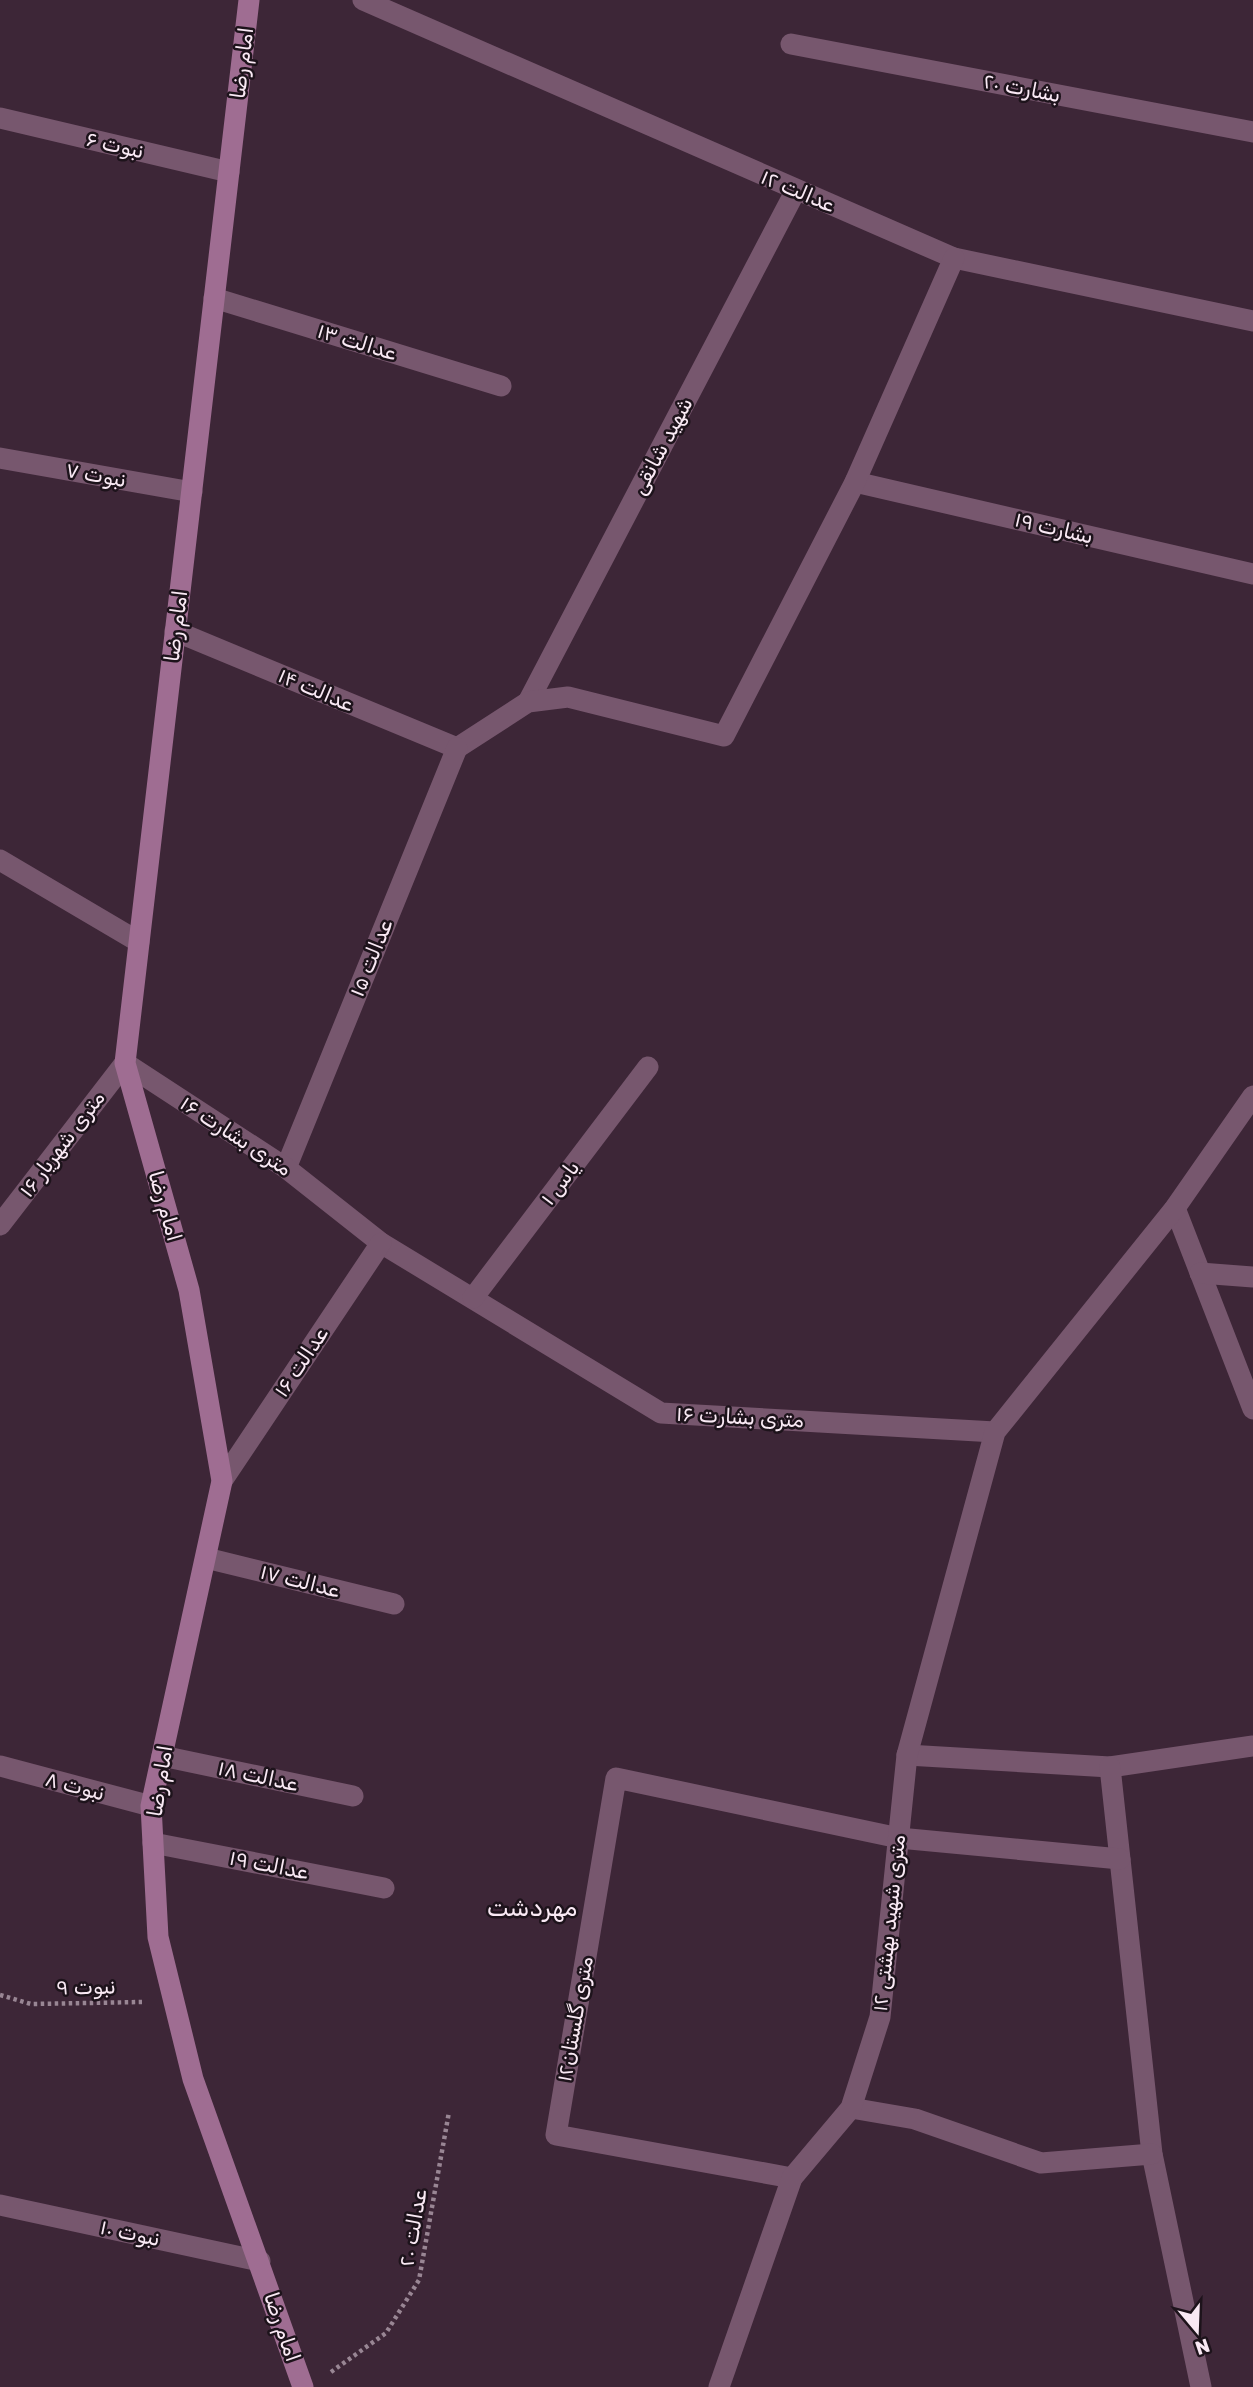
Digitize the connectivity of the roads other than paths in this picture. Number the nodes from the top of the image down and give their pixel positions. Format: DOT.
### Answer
graph roads {
  1 [pos="249,0"];
  2 [pos="363,0"];
  3 [pos="791,44"];
  4 [pos="0,118"];
  5 [pos="1253,132"];
  6 [pos="229,172"];
  7 [pos="796,190"];
  8 [pos="954,258"];
  9 [pos="214,298"];
  10 [pos="1253,321"];
  11 [pos="501,386"];
  12 [pos="0,458"];
  13 [pos="855,482"];
  14 [pos="192,492"];
  15 [pos="1253,574"];
  16 [pos="175,631"];
  17 [pos="528,702"];
  18 [pos="457,748"];
  19 [pos="0,860"];
  20 [pos="139,942"];
  21 [pos="125,1063"];
  22 [pos="648,1067"];
  23 [pos="1253,1096"];
  24 [pos="286,1168"];
  25 [pos="1175,1208"];
  26 [pos="0,1225"];
  27 [pos="381,1242"];
  28 [pos="1200,1273"];
  29 [pos="1253,1277"];
  30 [pos="473,1298"];
  31 [pos="1253,1409"];
  32 [pos="995,1432"];
  33 [pos="222,1481"];
  34 [pos="206,1558"];
  35 [pos="394,1604"];
  36 [pos="1253,1746"];
  37 [pos="907,1755"];
  38 [pos="162,1756"];
  39 [pos="0,1766"];
  40 [pos="1110,1767"];
  41 [pos="353,1796"];
  42 [pos="151,1806"];
  43 [pos="899,1838"];
  44 [pos="153,1843"];
  45 [pos="1120,1859"];
  46 [pos="384,1888"];
  47 [pos="851,2108"];
  48 [pos="1152,2154"];
  49 [pos="792,2178"];
  50 [pos="0,2205"];
  51 [pos="260,2261"];
  52 [pos="312,2383"];
  53 [pos="719,2387"];
  54 [pos="1201,2387"];
  1 -- 6 [label="street, امام رضا"];
  2 -- 7 [label="street, عدالت ۱۲"];
  3 -- 5 [label="street, بشارت ۲۰"];
  4 -- 6 [label="street, نبوت ۶"];
  6 -- 9 [label="street, امام رضا"];
  7 -- 8 [label="street, عدالت ۱۲"];
  7 -- 17 [label="street, شهید شانقی"];
  8 -- 10 [label="street, عدالت ۱۲"];
  8 -- 13 [label="street"];
  9 -- 11 [label="street, عدالت ۱۳"];
  9 -- 14 [label="street, امام رضا"];
  12 -- 14 [label="street, نبوت ۷"];
  13 -- 15 [label="street, بشارت ۱۹"];
  13 -- 17 [label="street"];
  14 -- 16 [label="street, امام رضا"];
  16 -- 18 [label="street, عدالت ۱۴"];
  16 -- 20 [label="street, امام رضا"];
  17 -- 18 [label="street"];
  18 -- 24 [label="street, عدالت ۱۵"];
  19 -- 20 [label="street"];
  20 -- 21 [label="street, امام رضا"];
  21 -- 24 [label="street, ۱۶ متری بشارت"];
  21 -- 26 [label="street, ۱۶ متری شهریار"];
  21 -- 33 [label="street, امام رضا"];
  22 -- 30 [label="street, یاس ۱"];
  23 -- 25 [label="street"];
  24 -- 27 [label="street, ۱۶ متری بشارت"];
  25 -- 28 [label="street"];
  25 -- 32 [label="street"];
  27 -- 30 [label="street, ۱۶ متری بشارت"];
  27 -- 33 [label="street, عدالت ۱۶"];
  28 -- 29 [label="street"];
  28 -- 31 [label="street"];
  30 -- 32 [label="street, ۱۶ متری بشارت"];
  32 -- 37 [label="street, ۱۲ متری شهید بهشتی"];
  33 -- 34 [label="street, امام رضا"];
  34 -- 35 [label="street, عدالت ۱۷"];
  34 -- 38 [label="street, امام رضا"];
  36 -- 40 [label="street"];
  37 -- 40 [label="street"];
  37 -- 43 [label="street, ۱۲ متری شهید بهشتی"];
  38 -- 41 [label="street, عدالت ۱۸"];
  38 -- 42 [label="street, امام رضا"];
  39 -- 42 [label="street, نبوت ۸"];
  40 -- 45 [label="street"];
  42 -- 44 [label="street, امام رضا"];
  43 -- 45 [label="street"];
  43 -- 47 [label="street, ۱۲ متری شهید بهشتی"];
  43 -- 49 [label="street, ۱۲متری گلستان"];
  44 -- 46 [label="street, عدالت ۱۹"];
  44 -- 51 [label="street, امام رضا"];
  45 -- 48 [label="street"];
  47 -- 48 [label="street"];
  47 -- 49 [label="street, ۱۲ متری شهید بهشتی"];
  48 -- 54 [label="street"];
  49 -- 53 [label="street, ۱۲ متری شهید بهشتی"];
  50 -- 51 [label="street, نبوت ۱۰"];
  51 -- 52 [label="street, امام رضا"];
}
